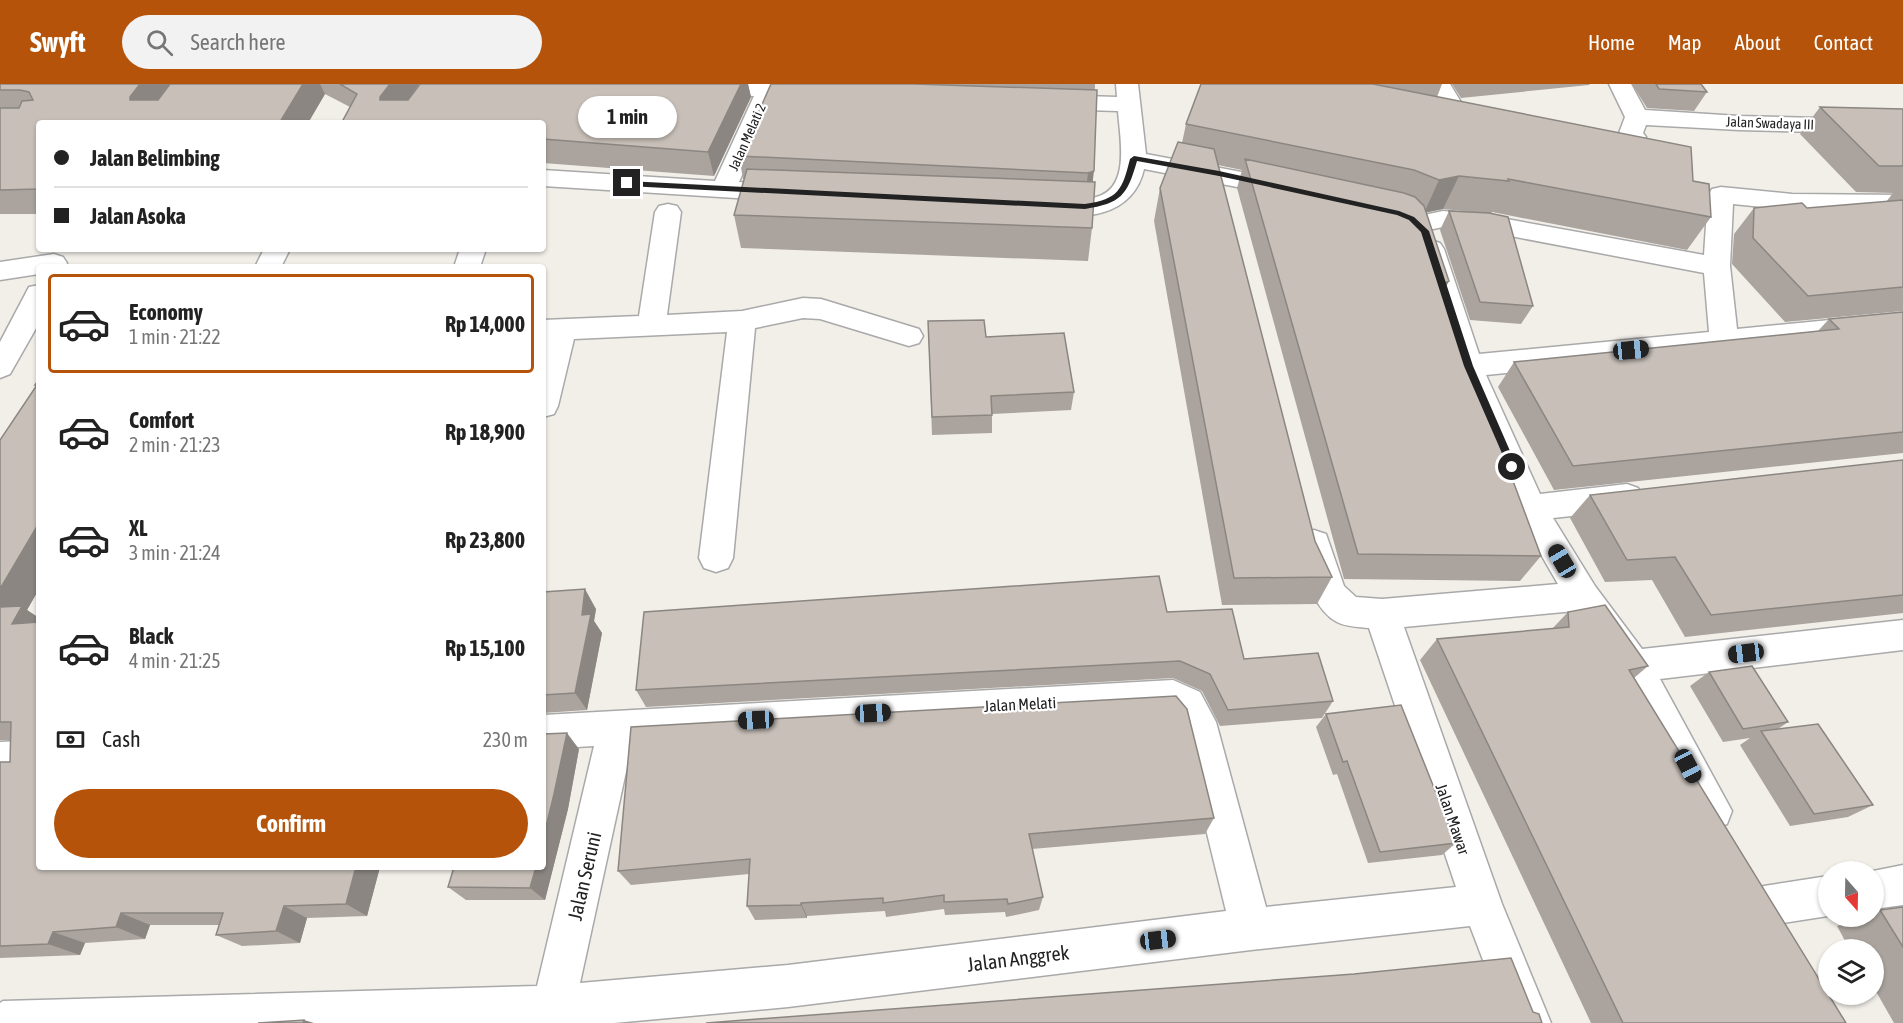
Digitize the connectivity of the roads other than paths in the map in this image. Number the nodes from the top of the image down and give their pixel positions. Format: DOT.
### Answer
graph roads {
  1 [pos="675,84"];
  2 [pos="1439,84"];
  3 [pos="1620,84"];
  4 [pos="770,88"];
  5 [pos="836,94"];
  6 [pos="1127,94"];
  7 [pos="1033,102"];
  8 [pos="1637,117"];
  9 [pos="1459,120"];
  10 [pos="1903,127"];
  11 [pos="1618,149"];
  12 [pos="1134,159"];
  13 [pos="1219,174"];
  14 [pos="546,178"];
  15 [pos="723,190"];
  16 [pos="805,194"];
  17 [pos="1309,194"];
  18 [pos="1903,203"];
  19 [pos="1027,204"];
  20 [pos="1228,208"];
  21 [pos="668,212"];
  22 [pos="58,260"];
  23 [pos="36,264"];
  24 [pos="37,264"];
  25 [pos="1717,266"];
  26 [pos="0,271"];
  27 [pos="36,306"];
  28 [pos="742,321"];
  29 [pos="1903,322"];
  30 [pos="651,326"];
  31 [pos="552,330"];
  32 [pos="30,331"];
  33 [pos="909,336"];
  34 [pos="1724,341"];
  35 [pos="1468,366"];
  36 [pos="0,367"];
  37 [pos="546,381"];
  38 [pos="1658,494"];
  39 [pos="1530,508"];
  40 [pos="1306,513"];
  41 [pos="716,558"];
  42 [pos="1583,596"];
  43 [pos="1382,614"];
  44 [pos="1903,635"];
  45 [pos="1634,666"];
  46 [pos="617,728"];
  47 [pos="546,732"];
  48 [pos="36,758"];
  49 [pos="0,760"];
  50 [pos="1730,843"];
  51 [pos="1903,885"];
  52 [pos="1884,888"];
  53 [pos="1818,897"];
  54 [pos="1482,904"];
  55 [pos="1764,905"];
  56 [pos="1251,929"];
  57 [pos="552,1015"];
  58 [pos="3,1023"];
  59 [pos="1529,1023"];
  1 -- 4 [label="street"];
  2 -- 9 [label="street"];
  3 -- 8 [label="street"];
  4 -- 5 [label="street"];
  4 -- 15 [label="street, Jalan Melati 2"];
  6 -- 7 [label="street"];
  6 -- 12 [label="street"];
  8 -- 10 [label="street, Jalan Swadaya III"];
  8 -- 11 [label="street"];
  12 -- 13 [label="street"];
  12 -- 19 [label="street"];
  13 -- 17 [label="street"];
  13 -- 20 [label="street"];
  14 -- 15 [label="street"];
  15 -- 16 [label="street"];
  18 -- 25 [label="street"];
  21 -- 30 [label="street"];
  22 -- 24 [label="street"];
  23 -- 26 [label="street"];
  25 -- 34 [label="street"];
  25 -- 35 [label="street"];
  27 -- 32 [label="street"];
  28 -- 30 [label="street"];
  28 -- 33 [label="street"];
  28 -- 41 [label="street"];
  29 -- 34 [label="street"];
  30 -- 31 [label="street"];
  31 -- 37 [label="street"];
  32 -- 36 [label="street"];
  34 -- 35 [label="street"];
  35 -- 39 [label="street"];
  38 -- 39 [label="street"];
  39 -- 42 [label="street"];
  40 -- 43 [label="street"];
  42 -- 43 [label="street"];
  42 -- 45 [label="street"];
  43 -- 54 [label="street, Jalan Mawar"];
  44 -- 45 [label="street"];
  45 -- 50 [label="street"];
  46 -- 47 [label="street, Jalan Melati"];
  46 -- 56 [label="street, Jalan Melati"];
  46 -- 57 [label="street, Jalan Seruni"];
  48 -- 49 [label="street"];
  51 -- 52 [label="street"];
  53 -- 55 [label="street"];
  54 -- 56 [label="street, Jalan Anggrek"];
  54 -- 59 [label="street, Jalan Mawar"];
  56 -- 57 [label="street, Jalan Anggrek"];
  57 -- 58 [label="street, Jalan Anggrek"];
}
